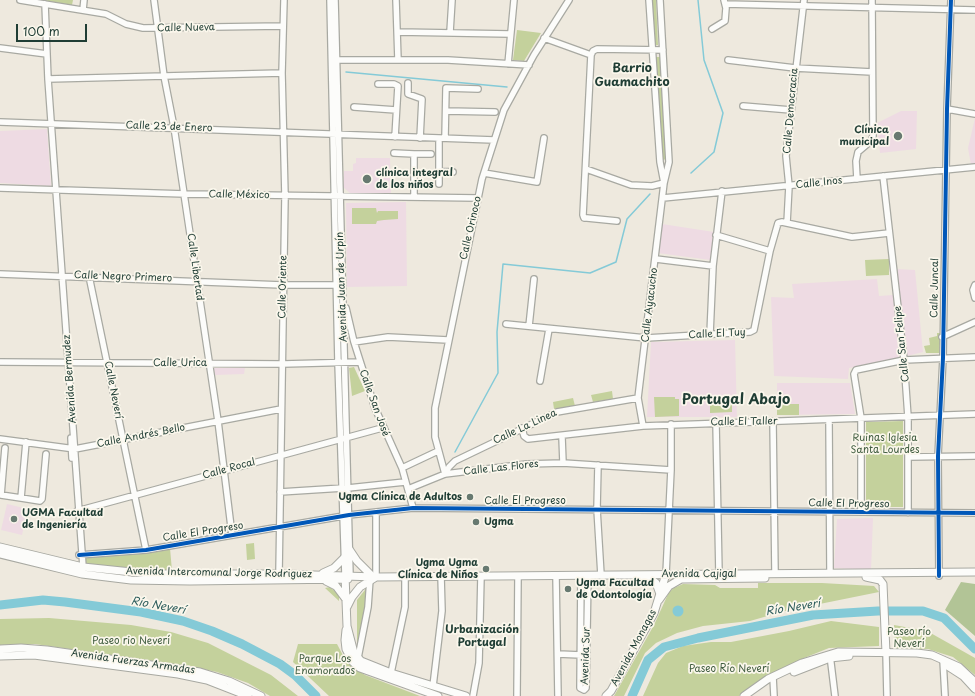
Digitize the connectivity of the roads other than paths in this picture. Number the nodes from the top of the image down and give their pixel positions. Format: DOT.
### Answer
graph roads {
  1 [pos="20,0"];
  2 [pos="84,0"];
  3 [pos="154,0"];
  4 [pos="284,0"];
  5 [pos="330,0"];
  6 [pos="334,0"];
  7 [pos="396,0"];
  8 [pos="452,0"];
  9 [pos="514,0"];
  10 [pos="569,0"];
  11 [pos="649,0"];
  12 [pos="660,0"];
  13 [pos="872,0"];
  14 [pos="951,0"];
  15 [pos="725,2"];
  16 [pos="803,2"];
  17 [pos="45,4"];
  18 [pos="872,8"];
  19 [pos="83,10"];
  20 [pos="950,10"];
  21 [pos="975,10"];
  22 [pos="283,26"];
  23 [pos="158,29"];
  24 [pos="712,29"];
  25 [pos="398,32"];
  26 [pos="450,32"];
  27 [pos="510,34"];
  28 [pos="544,38"];
  29 [pos="0,48"];
  30 [pos="653,50"];
  31 [pos="663,50"];
  32 [pos="47,54"];
  33 [pos="591,56"];
  34 [pos="334,60"];
  35 [pos="398,60"];
  36 [pos="728,60"];
  37 [pos="508,64"];
  38 [pos="528,65"];
  39 [pos="795,68"];
  40 [pos="872,72"];
  41 [pos="282,73"];
  42 [pos="164,76"];
  43 [pos="48,79"];
  44 [pos="408,83"];
  45 [pos="378,84"];
  46 [pos="478,89"];
  47 [pos="743,106"];
  48 [pos="354,107"];
  49 [pos="396,110"];
  50 [pos="791,110"];
  51 [pos="947,110"];
  52 [pos="446,111"];
  53 [pos="495,112"];
  54 [pos="975,114"];
  55 [pos="0,122"];
  56 [pos="51,124"];
  57 [pos="174,127"];
  58 [pos="284,132"];
  59 [pos="335,135"];
  60 [pos="395,137"];
  61 [pos="420,138"];
  62 [pos="445,138"];
  63 [pos="544,138"];
  64 [pos="494,140"];
  65 [pos="439,142"];
  66 [pos="394,153"];
  67 [pos="414,154"];
  68 [pos="431,154"];
  69 [pos="975,167"];
  70 [pos="586,169"];
  71 [pos="439,171"];
  72 [pos="946,171"];
  73 [pos="452,172"];
  74 [pos="484,173"];
  75 [pos="883,176"];
  76 [pos="857,179"];
  77 [pos="664,183"];
  78 [pos="439,184"];
  79 [pos="789,186"];
  80 [pos="0,188"];
  81 [pos="56,191"];
  82 [pos="722,191"];
  83 [pos="185,194"];
  84 [pos="285,196"];
  85 [pos="337,196"];
  86 [pos="414,197"];
  87 [pos="478,198"];
  88 [pos="663,198"];
  89 [pos="617,221"];
  90 [pos="787,223"];
  91 [pos="889,233"];
  92 [pos="716,235"];
  93 [pos="770,251"];
  94 [pos="656,259"];
  95 [pos="713,266"];
  96 [pos="0,274"];
  97 [pos="61,275"];
  98 [pos="89,276"];
  99 [pos="534,279"];
  100 [pos="196,280"];
  101 [pos="282,285"];
  102 [pos="340,285"];
  103 [pos="975,285"];
  104 [pos="343,295"];
  105 [pos="975,298"];
  106 [pos="975,322"];
  107 [pos="506,324"];
  108 [pos="530,326"];
  109 [pos="549,329"];
  110 [pos="710,334"];
  111 [pos="942,337"];
  112 [pos="646,338"];
  113 [pos="448,340"];
  114 [pos="354,342"];
  115 [pos="975,357"];
  116 [pos="943,358"];
  117 [pos="904,360"];
  118 [pos="0,362"];
  119 [pos="209,362"];
  120 [pos="360,362"];
  121 [pos="67,363"];
  122 [pos="108,363"];
  123 [pos="341,363"];
  124 [pos="283,364"];
  125 [pos="540,381"];
  126 [pos="638,398"];
  127 [pos="281,409"];
  128 [pos="975,414"];
  129 [pos="940,415"];
  130 [pos="908,417"];
  131 [pos="860,418"];
  132 [pos="829,420"];
  133 [pos="218,421"];
  134 [pos="773,422"];
  135 [pos="716,423"];
  136 [pos="671,424"];
  137 [pos="642,426"];
  138 [pos="382,428"];
  139 [pos="522,428"];
  140 [pos="562,436"];
  141 [pos="0,438"];
  142 [pos="344,439"];
  143 [pos="123,440"];
  144 [pos="26,442"];
  145 [pos="4,448"];
  146 [pos="73,449"];
  147 [pos="438,451"];
  148 [pos="46,454"];
  149 [pos="281,456"];
  150 [pos="938,456"];
  151 [pos="975,456"];
  152 [pos="909,457"];
  153 [pos="563,463"];
  154 [pos="598,465"];
  155 [pos="402,468"];
  156 [pos="223,470"];
  157 [pos="671,470"];
  158 [pos="445,474"];
  159 [pos="405,482"];
  160 [pos="345,488"];
  161 [pos="408,489"];
  162 [pos="280,492"];
  163 [pos="135,495"];
  164 [pos="21,498"];
  165 [pos="413,508"];
  166 [pos="597,509"];
  167 [pos="669,509"];
  168 [pos="78,511"];
  169 [pos="718,511"];
  170 [pos="774,511"];
  171 [pos="830,511"];
  172 [pos="861,511"];
  173 [pos="376,512"];
  174 [pos="908,513"];
  175 [pos="939,513"];
  176 [pos="975,513"];
  177 [pos="347,516"];
  178 [pos="279,528"];
  179 [pos="232,535"];
  180 [pos="0,547"];
  181 [pos="350,549"];
  182 [pos="146,550"];
  183 [pos="0,554"];
  184 [pos="80,555"];
  185 [pos="345,557"];
  186 [pos="81,567"];
  187 [pos="975,572"];
  188 [pos="775,573"];
  189 [pos="830,573"];
  190 [pos="279,574"];
  191 [pos="666,574"];
  192 [pos="719,574"];
  193 [pos="939,574"];
  194 [pos="584,575"];
  195 [pos="601,575"];
  196 [pos="612,575"];
  197 [pos="975,575"];
  198 [pos="347,576"];
  199 [pos="405,576"];
  200 [pos="442,576"];
  201 [pos="481,576"];
  202 [pos="518,576"];
  203 [pos="556,576"];
  204 [pos="319,577"];
  205 [pos="373,577"];
  206 [pos="866,577"];
  207 [pos="660,597"];
  208 [pos="346,605"];
  209 [pos="347,626"];
  210 [pos="0,649"];
  211 [pos="558,654"];
  212 [pos="581,655"];
  213 [pos="886,655"];
  214 [pos="0,656"];
  215 [pos="830,656"];
  216 [pos="358,658"];
  217 [pos="943,661"];
  218 [pos="391,673"];
  219 [pos="773,679"];
  220 [pos="975,682"];
  221 [pos="433,686"];
  222 [pos="975,690"];
  223 [pos="248,696"];
  224 [pos="261,696"];
  225 [pos="438,696"];
  226 [pos="466,696"];
  227 [pos="473,696"];
  228 [pos="518,696"];
  229 [pos="558,696"];
  230 [pos="606,696"];
  231 [pos="744,696"];
  232 [pos="750,696"];
  233 [pos="774,696"];
  234 [pos="835,696"];
  235 [pos="887,696"];
  236 [pos="945,696"];
  1 -- 17 [label="street, Calle Nueva"];
  2 -- 19 [label="street"];
  3 -- 23 [label="street, Calle Libertad"];
  4 -- 22 [label="street, Calle Oriente"];
  5 -- 34 [label="street, Avenida Juan de Urpín"];
  6 -- 34 [label="street, Avenida Juan de Urpín"];
  7 -- 25 [label="street"];
  8 -- 26 [label="street"];
  9 -- 27 [label="street"];
  10 -- 28 [label="street, Calle Orinoco"];
  11 -- 30 [label="street"];
  12 -- 31 [label="street"];
  13 -- 18 [label="street"];
  14 -- 20 [label="street, Calle Juncal"];
  15 -- 16 [label="street"];
  15 -- 24 [label="street"];
  16 -- 18 [label="street"];
  16 -- 39 [label="street, Calle Democracia"];
  17 -- 19 [label="street, Calle Nueva"];
  17 -- 32 [label="street, Avenida Bermudez"];
  18 -- 20 [label="street"];
  18 -- 40 [label="street"];
  19 -- 23 [label="street, Calle Nueva"];
  20 -- 21 [label="street"];
  20 -- 51 [label="street, Calle Juncal"];
  22 -- 23 [label="street, Calle Nueva"];
  22 -- 41 [label="street, Calle Oriente"];
  23 -- 42 [label="street, Calle Libertad"];
  25 -- 26 [label="street"];
  25 -- 35 [label="street"];
  26 -- 27 [label="street"];
  27 -- 37 [label="street"];
  28 -- 33 [label="street"];
  28 -- 38 [label="street, Calle Orinoco"];
  29 -- 32 [label="street"];
  30 -- 31 [label="street"];
  30 -- 33 [label="street"];
  30 -- 77 [label="street"];
  31 -- 77 [label="street"];
  32 -- 43 [label="street, Avenida Bermudez"];
  33 -- 70 [label="street"];
  34 -- 35 [label="street"];
  34 -- 59 [label="street, Avenida Juan de Urpín"];
  35 -- 37 [label="street"];
  36 -- 39 [label="street"];
  37 -- 38 [label="street"];
  38 -- 64 [label="street, Calle Orinoco"];
  39 -- 40 [label="street"];
  39 -- 50 [label="street, Calle Democracia"];
  40 -- 76 [label="street"];
  41 -- 42 [label="street"];
  41 -- 58 [label="street, Calle Oriente"];
  42 -- 43 [label="street"];
  42 -- 57 [label="street, Calle Libertad"];
  43 -- 56 [label="street, Avenida Bermudez"];
  44 -- 61 [label="street"];
  45 -- 49 [label="street"];
  46 -- 52 [label="street"];
  47 -- 50 [label="street"];
  48 -- 49 [label="street"];
  49 -- 60 [label="street"];
  50 -- 79 [label="street, Calle Democracia"];
  51 -- 54 [label="street"];
  51 -- 72 [label="street, Calle Juncal"];
  52 -- 53 [label="street"];
  52 -- 62 [label="street"];
  55 -- 56 [label="street, Calle 23 de Enero"];
  56 -- 57 [label="street, Calle 23 de Enero"];
  56 -- 81 [label="street, Avenida Bermudez"];
  57 -- 58 [label="street, Calle 23 de Enero"];
  57 -- 83 [label="street, Calle Libertad"];
  58 -- 59 [label="street, Calle 23 de Enero"];
  58 -- 84 [label="street, Calle Oriente"];
  59 -- 60 [label="street"];
  59 -- 85 [label="street, Avenida Juan de Urpín"];
  60 -- 61 [label="street"];
  61 -- 62 [label="street"];
  62 -- 64 [label="street"];
  63 -- 74 [label="street"];
  64 -- 74 [label="street, Calle Orinoco"];
  65 -- 71 [label="street"];
  66 -- 67 [label="street"];
  67 -- 68 [label="street"];
  67 -- 86 [label="street"];
  69 -- 72 [label="street, Calle Inos"];
  70 -- 77 [label="street"];
  70 -- 89 [label="street"];
  71 -- 73 [label="street"];
  71 -- 78 [label="street"];
  72 -- 75 [label="street, Calle Inos"];
  72 -- 111 [label="street, Calle Juncal"];
  74 -- 87 [label="street, Calle Orinoco"];
  75 -- 76 [label="street, Calle Inos"];
  75 -- 91 [label="street, Calle San Felipe"];
  76 -- 79 [label="street, Calle Inos"];
  77 -- 88 [label="street, Calle Ayacucho"];
  79 -- 82 [label="street, Calle Inos"];
  79 -- 90 [label="street, Calle Democracia"];
  80 -- 81 [label="street, Calle México"];
  81 -- 83 [label="street, Calle México"];
  81 -- 97 [label="street, Avenida Bermudez"];
  82 -- 88 [label="street, Calle Inos"];
  82 -- 92 [label="street"];
  83 -- 84 [label="street, Calle México"];
  83 -- 100 [label="street, Calle Libertad"];
  84 -- 85 [label="street, Calle México"];
  84 -- 101 [label="street, Calle Oriente"];
  85 -- 86 [label="street, Calle México"];
  85 -- 102 [label="street, Avenida Juan de Urpín"];
  86 -- 87 [label="street, Calle México"];
  87 -- 113 [label="street, Calle Orinoco"];
  88 -- 94 [label="street, Calle Ayacucho"];
  90 -- 91 [label="street"];
  90 -- 93 [label="street, Calle El Tuy"];
  91 -- 117 [label="street, Calle San Felipe"];
  92 -- 93 [label="street"];
  92 -- 95 [label="street"];
  93 -- 110 [label="street, Calle El Tuy"];
  94 -- 95 [label="street"];
  94 -- 112 [label="street, Calle Ayacucho"];
  95 -- 110 [label="street"];
  96 -- 97 [label="street, Calle Negro Primero"];
  97 -- 98 [label="street, Calle Negro Primero"];
  97 -- 121 [label="street, Avenida Bermudez"];
  98 -- 100 [label="street, Calle Negro Primero"];
  98 -- 122 [label="street, Calle Neverí"];
  99 -- 108 [label="street"];
  100 -- 101 [label="street, Calle Negro Primero"];
  100 -- 119 [label="street, Calle Libertad"];
  101 -- 102 [label="street, Calle Negro Primero"];
  101 -- 124 [label="street, Calle Oriente"];
  102 -- 104 [label="street, Avenida Juan de Urpín"];
  102 -- 123 [label="street, Avenida Juan de Urpín"];
  103 -- 105 [label="street"];
  104 -- 114 [label="street, Calle San José"];
  104 -- 123 [label="street, Avenida Juan de Urpín"];
  106 -- 111 [label="street"];
  107 -- 108 [label="street, Calle El Tuy"];
  108 -- 109 [label="street, Calle El Tuy"];
  109 -- 112 [label="street, Calle El Tuy"];
  109 -- 125 [label="street"];
  110 -- 112 [label="street, Calle El Tuy"];
  111 -- 116 [label="street, Calle Juncal"];
  112 -- 126 [label="street, Calle Ayacucho"];
  113 -- 114 [label="street"];
  113 -- 147 [label="street, Calle Orinoco"];
  114 -- 120 [label="street, Calle San José"];
  115 -- 116 [label="street"];
  116 -- 117 [label="street"];
  116 -- 129 [label="street, Calle Juncal"];
  117 -- 130 [label="street, Calle San Felipe"];
  117 -- 131 [label="street"];
  118 -- 121 [label="street, Calle Urica"];
  119 -- 122 [label="street, Calle Urica"];
  119 -- 124 [label="street, Calle Urica"];
  119 -- 133 [label="street, Calle Libertad"];
  120 -- 123 [label="street, Calle Urica"];
  120 -- 138 [label="street, Calle San José"];
  121 -- 122 [label="street, Calle Urica"];
  121 -- 146 [label="street, Avenida Bermudez"];
  122 -- 143 [label="street, Calle Neverí"];
  123 -- 124 [label="street, Calle Urica"];
  123 -- 142 [label="street, Avenida Juan de Urpín"];
  124 -- 127 [label="street, Calle Oriente"];
  126 -- 137 [label="street, Calle Ayacucho"];
  126 -- 139 [label="street, Calle La Linea"];
  127 -- 133 [label="street, Calle Andrés Bello"];
  127 -- 149 [label="street, Calle Oriente"];
  128 -- 129 [label="street, Calle El Taller"];
  129 -- 130 [label="street, Calle El Taller"];
  129 -- 150 [label="street, Calle Juncal"];
  130 -- 131 [label="street, Calle El Taller"];
  130 -- 152 [label="street, Calle San Felipe"];
  131 -- 132 [label="street, Calle El Taller"];
  131 -- 172 [label="street"];
  132 -- 134 [label="street, Calle El Taller"];
  132 -- 171 [label="street"];
  133 -- 143 [label="street, Calle Andrés Bello"];
  133 -- 156 [label="street, Calle Libertad"];
  134 -- 135 [label="street, Calle El Taller"];
  134 -- 170 [label="street"];
  135 -- 136 [label="street, Calle El Taller"];
  135 -- 169 [label="street"];
  136 -- 137 [label="street, Calle El Taller"];
  136 -- 157 [label="street"];
  137 -- 140 [label="street, Calle El Taller"];
  138 -- 142 [label="street, Calle Rocal"];
  138 -- 155 [label="street, Calle San José"];
  139 -- 140 [label="street, Calle El Taller"];
  139 -- 158 [label="street, Calle La Linea"];
  140 -- 153 [label="street"];
  141 -- 144 [label="street, Calle Andrés Bello"];
  142 -- 149 [label="street, Calle Rocal"];
  142 -- 160 [label="street, Avenida Juan de Urpín"];
  143 -- 146 [label="street, Calle Andrés Bello"];
  143 -- 163 [label="street, Calle Neverí"];
  144 -- 146 [label="street, Calle Andrés Bello"];
  144 -- 164 [label="street"];
  145 -- 164 [label="street"];
  146 -- 168 [label="street, Avenida Bermudez"];
  147 -- 155 [label="street"];
  147 -- 158 [label="street, Calle Orinoco"];
  148 -- 164 [label="street"];
  149 -- 156 [label="street, Calle Rocal"];
  149 -- 162 [label="street, Calle Oriente"];
  150 -- 151 [label="street"];
  150 -- 152 [label="street"];
  150 -- 175 [label="street, Calle Juncal"];
  152 -- 174 [label="street, Calle San Felipe"];
  153 -- 154 [label="street, Calle Las Flores"];
  153 -- 158 [label="street, Calle Las Flores"];
  154 -- 157 [label="street, Calle Las Flores"];
  154 -- 166 [label="street"];
  155 -- 159 [label="street, Calle San José"];
  156 -- 163 [label="street, Calle Rocal"];
  156 -- 179 [label="street, Calle Libertad"];
  157 -- 167 [label="street"];
  158 -- 161 [label="street, Calle Las Flores"];
  159 -- 160 [label="street"];
  159 -- 161 [label="street, Calle San José"];
  160 -- 162 [label="street"];
  160 -- 177 [label="street, Avenida Juan de Urpín"];
  161 -- 165 [label="street, Calle San José"];
  162 -- 178 [label="street, Calle Oriente"];
  163 -- 168 [label="street, Calle Rocal"];
  163 -- 182 [label="street, Calle Neverí"];
  165 -- 166 [label="street, Calle El Progreso"];
  165 -- 173 [label="street, Calle El Progreso"];
  166 -- 167 [label="street, Calle El Progreso"];
  166 -- 195 [label="street"];
  167 -- 169 [label="street, Calle El Progreso"];
  167 -- 191 [label="street"];
  168 -- 184 [label="street, Avenida Bermudez"];
  169 -- 170 [label="street, Calle El Progreso"];
  169 -- 192 [label="street"];
  170 -- 171 [label="street, Calle El Progreso"];
  170 -- 188 [label="street"];
  171 -- 172 [label="street, Calle El Progreso"];
  171 -- 189 [label="street"];
  172 -- 174 [label="street, Calle El Progreso"];
  173 -- 177 [label="street, Calle El Progreso"];
  173 -- 205 [label="street"];
  174 -- 175 [label="street, Calle El Progreso"];
  175 -- 176 [label="street, Calle El Progreso"];
  175 -- 193 [label="street, Calle Juncal"];
  177 -- 178 [label="street, Calle El Progreso"];
  177 -- 181 [label="street, Avenida Juan de Urpín"];
  177 -- 185 [label="street, Avenida Juan de Urpín"];
  178 -- 179 [label="street, Calle El Progreso"];
  178 -- 190 [label="street, Calle Oriente"];
  179 -- 182 [label="street, Calle El Progreso"];
  180 -- 186 [label="main road, Avenida Intercomunal Jorge Rodriguez"];
  181 -- 198 [label="street, Avenida Juan de Urpín"];
  181 -- 205 [label="main road"];
  182 -- 184 [label="street, Calle El Progreso"];
  183 -- 204 [label="main road, Avenida Intercomunal Jorge Rodriguez"];
  184 -- 186 [label="street, Avenida Bermudez"];
  185 -- 198 [label="street, Avenida Juan de Urpín"];
  185 -- 204 [label="main road"];
  186 -- 190 [label="main road, Avenida Intercomunal Jorge Rodriguez"];
  187 -- 193 [label="main road, Avenida Cajigal"];
  188 -- 189 [label="main road, Avenida Cajigal"];
  188 -- 192 [label="main road, Avenida Cajigal"];
  189 -- 193 [label="main road, Avenida Cajigal"];
  190 -- 204 [label="main road, Avenida Intercomunal Jorge Rodriguez"];
  191 -- 192 [label="main road, Avenida Cajigal"];
  191 -- 196 [label="main road, Avenida Cajigal"];
  191 -- 207 [label="main road, Avenida Monagas"];
  193 -- 197 [label="main road, Avenida Cajigal"];
  193 -- 206 [label="main road, Avenida Cajigal"];
  194 -- 195 [label="main road, Avenida Cajigal"];
  194 -- 203 [label="main road, Avenida Cajigal"];
  194 -- 212 [label="street, Avenida Sur"];
  194 -- 212 [label="street, Avenida Sur"];
  195 -- 196 [label="main road, Avenida Cajigal"];
  196 -- 207 [label="main road"];
  198 -- 204 [label="main road, Avenida Intercomunal Jorge Rodriguez"];
  198 -- 205 [label="main road, Avenida Cajigal"];
  198 -- 208 [label="main road"];
  199 -- 200 [label="main road, Avenida Cajigal"];
  199 -- 205 [label="main road, Avenida Cajigal"];
  199 -- 218 [label="street"];
  200 -- 201 [label="main road, Avenida Cajigal"];
  200 -- 221 [label="street"];
  201 -- 202 [label="main road, Avenida Cajigal"];
  201 -- 227 [label="street"];
  202 -- 203 [label="main road, Avenida Cajigal"];
  202 -- 228 [label="street"];
  203 -- 211 [label="street"];
  204 -- 208 [label="main road"];
  205 -- 208 [label="main road"];
  205 -- 216 [label="street"];
  206 -- 207 [label="main road, Avenida Cajigal"];
  206 -- 213 [label="main road"];
  207 -- 230 [label="main road, Avenida Monagas"];
  208 -- 209 [label="main road"];
  209 -- 216 [label="main road"];
  209 -- 225 [label="main road"];
  210 -- 224 [label="main road, Avenida Fuerzas Armadas"];
  211 -- 212 [label="street"];
  211 -- 229 [label="street"];
  213 -- 215 [label="main road"];
  213 -- 217 [label="main road"];
  213 -- 235 [label="street"];
  214 -- 223 [label="main road, Avenida Fuerzas Armadas"];
  215 -- 219 [label="main road"];
  215 -- 234 [label="street"];
  216 -- 218 [label="main road"];
  217 -- 220 [label="main road"];
  217 -- 222 [label="main road"];
  217 -- 236 [label="street"];
  218 -- 221 [label="main road"];
  219 -- 231 [label="main road"];
  219 -- 232 [label="main road"];
  219 -- 233 [label="street"];
  221 -- 226 [label="main road"];
}
